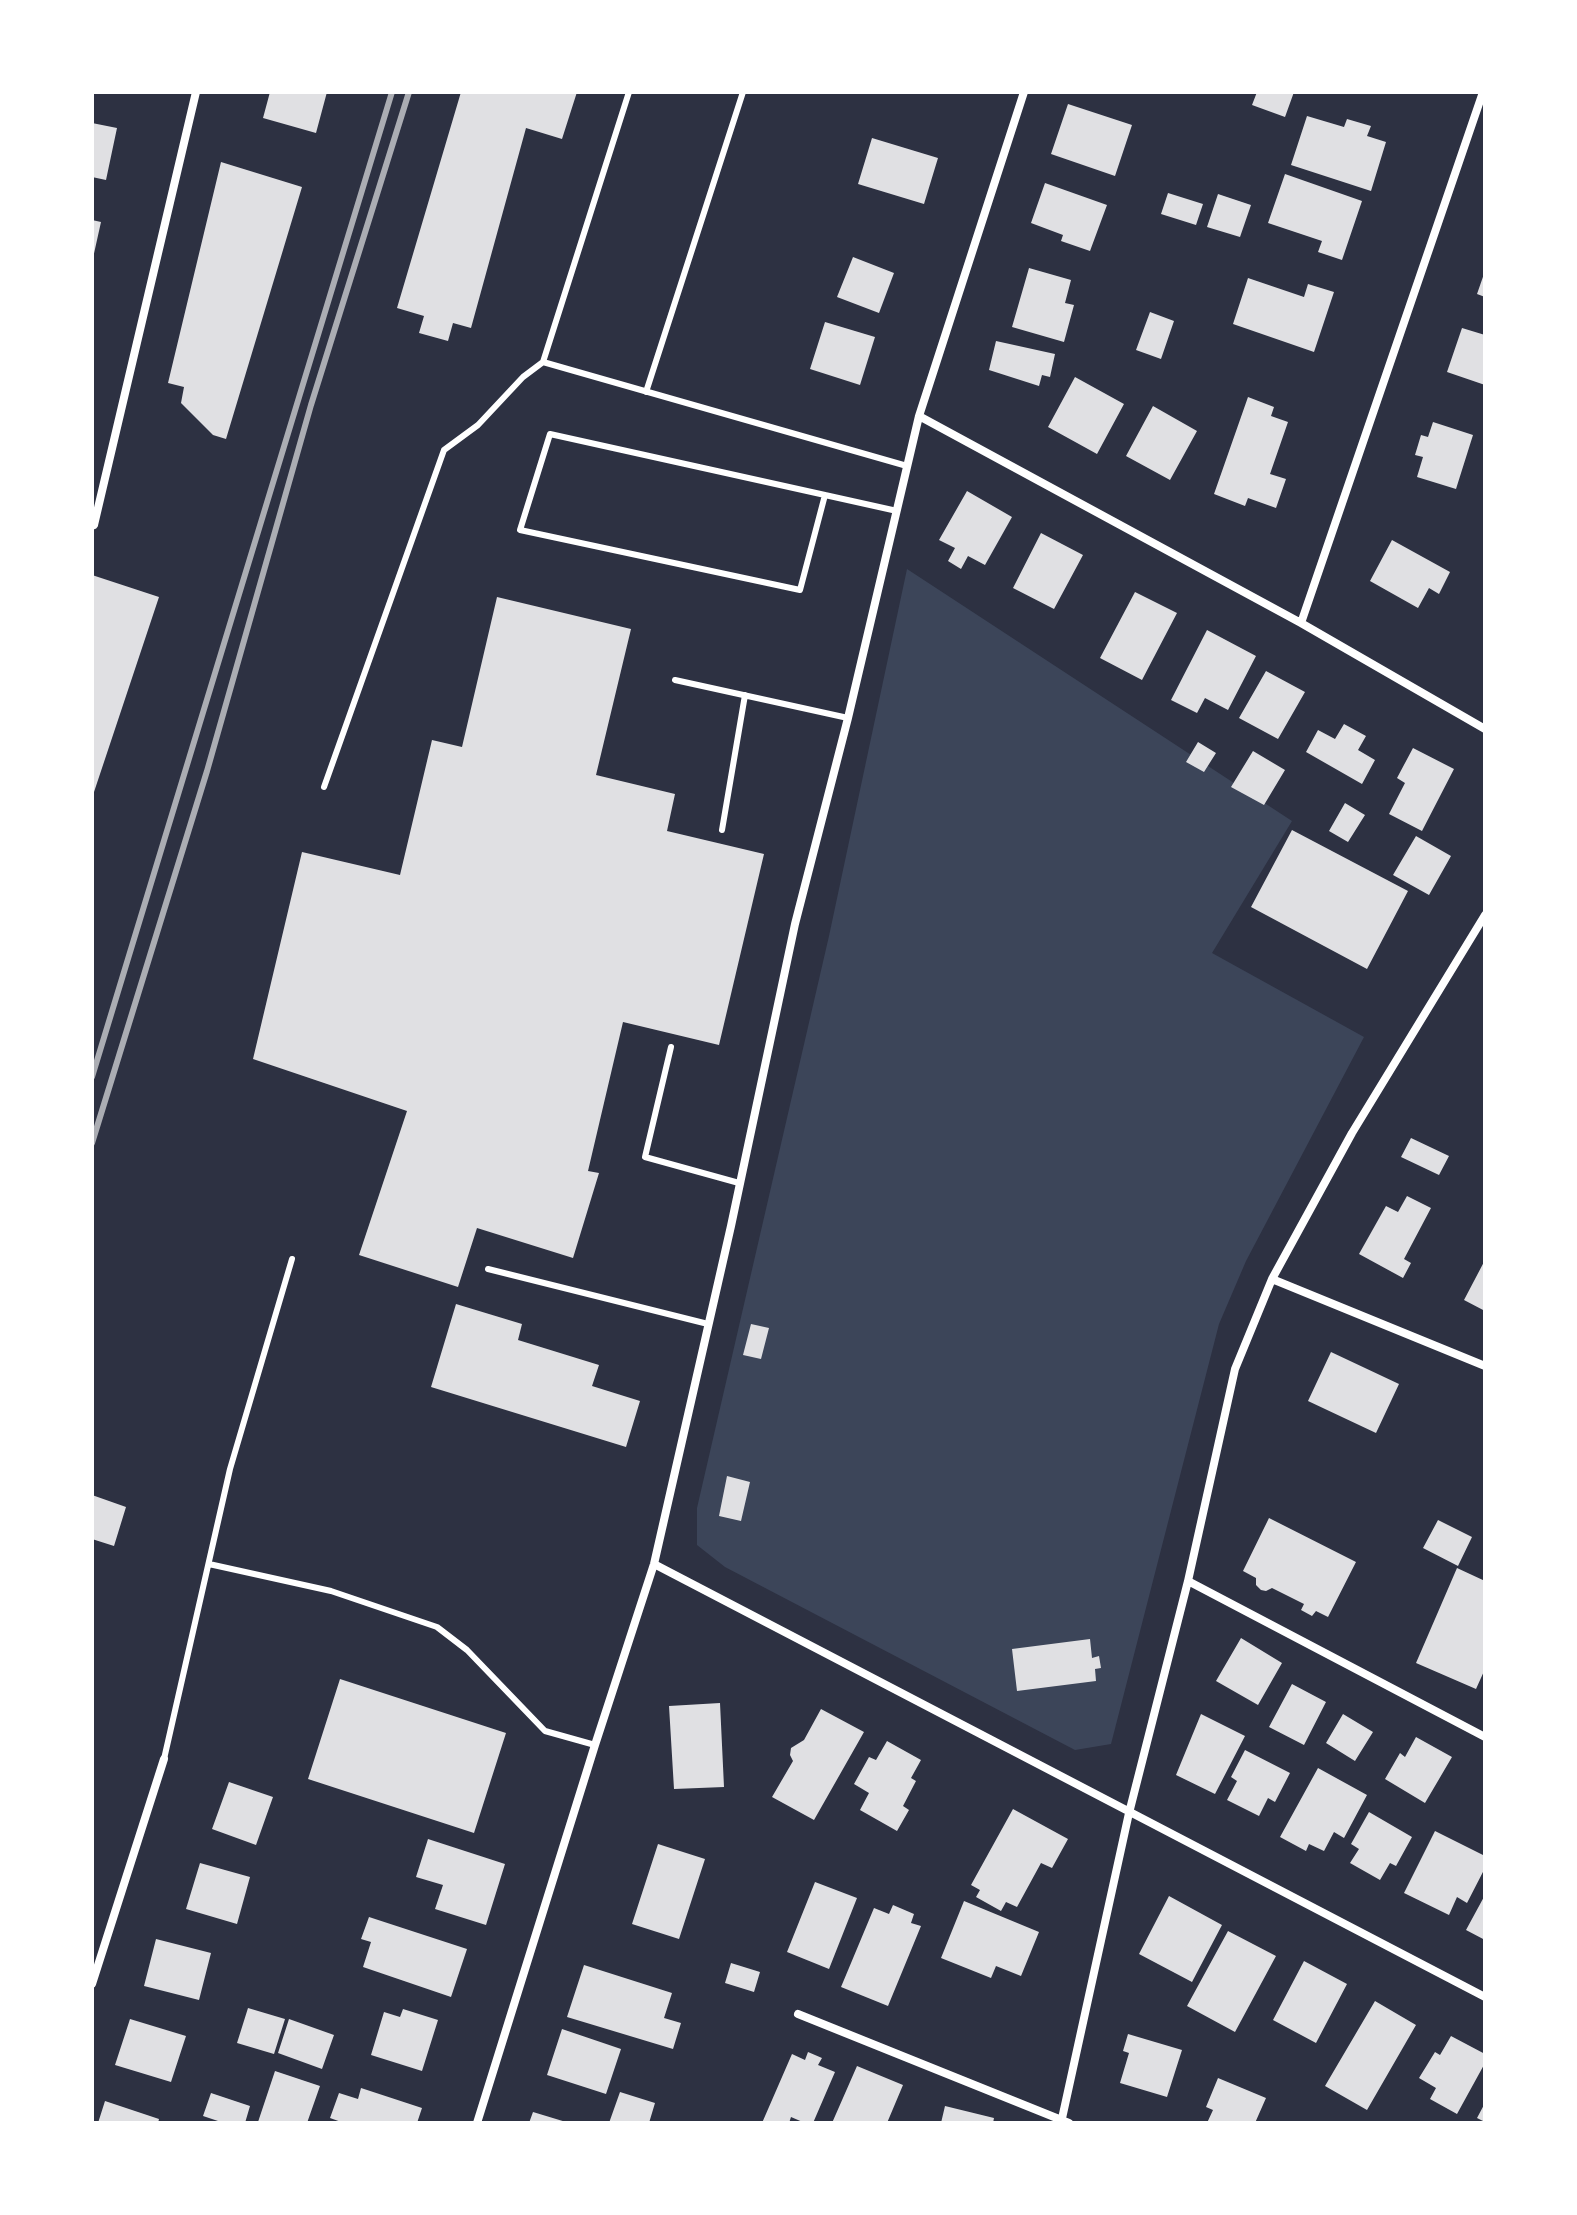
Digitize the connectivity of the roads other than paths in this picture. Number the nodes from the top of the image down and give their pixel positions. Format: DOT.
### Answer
graph roads {
  1 [pos="196,92"];
  2 [pos="629,92"];
  3 [pos="743,92"];
  4 [pos="1024,92"];
  5 [pos="1483,92"];
  6 [pos="543,362"];
  7 [pos="646,392"];
  8 [pos="919,416"];
  9 [pos="907,466"];
  10 [pos="825,495"];
  11 [pos="897,511"];
  12 [pos="93,525"];
  13 [pos="1301,623"];
  14 [pos="675,680"];
  15 [pos="745,695"];
  16 [pos="848,718"];
  17 [pos="1485,729"];
  18 [pos="324,787"];
  19 [pos="722,830"];
  20 [pos="1485,915"];
  21 [pos="671,1047"];
  22 [pos="739,1183"];
  23 [pos="292,1259"];
  24 [pos="488,1269"];
  25 [pos="1272,1279"];
  26 [pos="708,1324"];
  27 [pos="1485,1366"];
  28 [pos="209,1564"];
  29 [pos="654,1564"];
  30 [pos="1188,1581"];
  31 [pos="1485,1737"];
  32 [pos="595,1745"];
  33 [pos="164,1759"];
  34 [pos="1129,1813"];
  35 [pos="92,1984"];
  36 [pos="1485,1997"];
  37 [pos="798,2014"];
  38 [pos="1064,2122"];
  39 [pos="477,2123"];
  1 -- 12 [label="street"];
  2 -- 6 [label="lane"];
  3 -- 7 [label="lane"];
  4 -- 8 [label="street"];
  5 -- 13 [label="street"];
  6 -- 7 [label="lane"];
  6 -- 18 [label="lane"];
  7 -- 9 [label="lane"];
  8 -- 9 [label="street"];
  8 -- 13 [label="street"];
  9 -- 11 [label="street"];
  10 -- 10 [label="lane"];
  10 -- 11 [label="lane"];
  11 -- 16 [label="street"];
  13 -- 17 [label="street"];
  14 -- 15 [label="lane"];
  15 -- 16 [label="lane"];
  15 -- 19 [label="lane"];
  16 -- 22 [label="street"];
  20 -- 25 [label="street"];
  21 -- 22 [label="lane"];
  22 -- 26 [label="street"];
  23 -- 28 [label="lane"];
  24 -- 26 [label="lane"];
  25 -- 27 [label="street"];
  25 -- 30 [label="street"];
  26 -- 29 [label="street"];
  28 -- 32 [label="lane"];
  28 -- 33 [label="lane"];
  29 -- 32 [label="street"];
  29 -- 34 [label="street"];
  30 -- 31 [label="street"];
  30 -- 34 [label="street"];
  32 -- 39 [label="street"];
  33 -- 35 [label="street"];
  34 -- 36 [label="street"];
  34 -- 38 [label="street"];
  37 -- 38 [label="street"];
}
